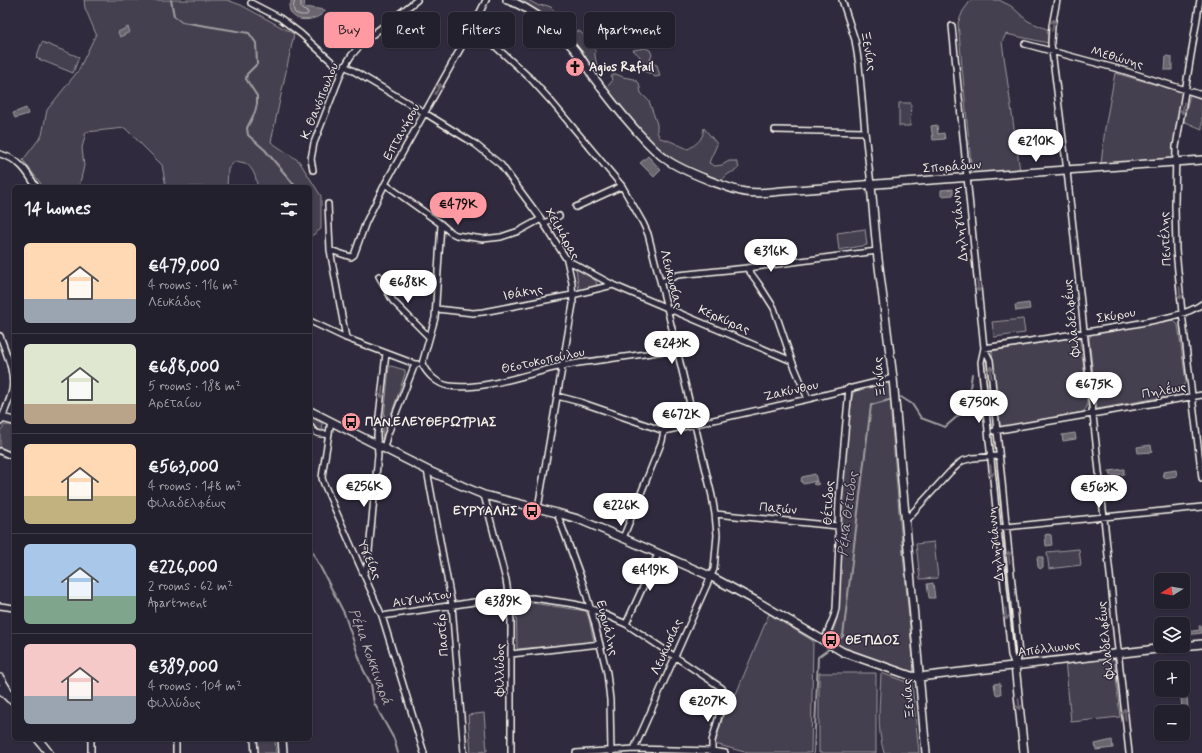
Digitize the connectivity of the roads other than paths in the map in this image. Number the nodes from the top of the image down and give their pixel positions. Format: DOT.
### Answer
graph roads {
  1 [pos="417,0"];
  2 [pos="486,0"];
  3 [pos="507,0"];
  4 [pos="842,0"];
  5 [pos="1057,0"];
  6 [pos="1200,0"];
  7 [pos="251,3"];
  8 [pos="480,12"];
  9 [pos="952,26"];
  10 [pos="1025,44"];
  11 [pos="461,48"];
  12 [pos="497,48"];
  13 [pos="1052,50"];
  14 [pos="343,69"];
  15 [pos="1186,90"];
  16 [pos="1202,95"];
  17 [pos="425,113"];
  18 [pos="775,130"];
  19 [pos="865,132"];
  20 [pos="0,154"];
  21 [pos="1202,160"];
  22 [pos="1175,162"];
  23 [pos="313,170"];
  24 [pos="1067,170"];
  25 [pos="967,178"];
  26 [pos="385,184"];
  27 [pos="35,185"];
  28 [pos="871,185"];
  29 [pos="622,186"];
  30 [pos="328,204"];
  31 [pos="576,207"];
  32 [pos="559,216"];
  33 [pos="542,221"];
  34 [pos="441,224"];
  35 [pos="330,250"];
  36 [pos="877,251"];
  37 [pos="567,260"];
  38 [pos="746,268"];
  39 [pos="379,276"];
  40 [pos="660,282"];
  41 [pos="613,285"];
  42 [pos="572,294"];
  43 [pos="1202,304"];
  44 [pos="667,308"];
  45 [pos="436,309"];
  46 [pos="1182,313"];
  47 [pos="312,322"];
  48 [pos="1084,333"];
  49 [pos="0,336"];
  50 [pos="429,337"];
  51 [pos="346,338"];
  52 [pos="984,348"];
  53 [pos="677,349"];
  54 [pos="386,353"];
  55 [pos="792,361"];
  56 [pos="415,364"];
  57 [pos="422,364"];
  58 [pos="562,366"];
  59 [pos="893,378"];
  60 [pos="849,388"];
  61 [pos="1202,395"];
  62 [pos="557,396"];
  63 [pos="1193,397"];
  64 [pos="808,399"];
  65 [pos="312,412"];
  66 [pos="1092,415"];
  67 [pos="1,420"];
  68 [pos="12,421"];
  69 [pos="331,421"];
  70 [pos="694,424"];
  71 [pos="312,429"];
  72 [pos="996,430"];
  73 [pos="664,431"];
  74 [pos="988,432"];
  75 [pos="329,434"];
  76 [pos="381,446"];
  77 [pos="0,451"];
  78 [pos="12,456"];
  79 [pos="998,456"];
  80 [pos="990,457"];
  81 [pos="427,470"];
  82 [pos="1202,478"];
  83 [pos="484,494"];
  84 [pos="1202,507"];
  85 [pos="538,508"];
  86 [pos="557,513"];
  87 [pos="715,514"];
  88 [pos="1104,517"];
  89 [pos="906,520"];
  90 [pos="838,526"];
  91 [pos="997,528"];
  92 [pos="1006,528"];
  93 [pos="623,538"];
  94 [pos="658,554"];
  95 [pos="364,574"];
  96 [pos="710,576"];
  97 [pos="1013,597"];
  98 [pos="1005,598"];
  99 [pos="509,599"];
  100 [pos="452,605"];
  101 [pos="0,606"];
  102 [pos="12,608"];
  103 [pos="590,608"];
  104 [pos="382,616"];
  105 [pos="626,624"];
  106 [pos="824,641"];
  107 [pos="600,644"];
  108 [pos="1202,644"];
  109 [pos="1190,645"];
  110 [pos="1154,649"];
  111 [pos="1119,653"];
  112 [pos="511,654"];
  113 [pos="675,656"];
  114 [pos="1016,665"];
  115 [pos="919,676"];
  116 [pos="0,678"];
  117 [pos="0,690"];
  118 [pos="12,699"];
  119 [pos="12,700"];
  120 [pos="40,741"];
  121 [pos="91,741"];
  122 [pos="176,741"];
  123 [pos="254,741"];
  124 [pos="282,741"];
  125 [pos="634,748"];
  126 [pos="611,751"];
  127 [pos="712,752"];
  128 [pos="49,753"];
  129 [pos="91,753"];
  130 [pos="176,753"];
  131 [pos="255,753"];
  132 [pos="283,753"];
  133 [pos="424,753"];
  134 [pos="464,753"];
  135 [pos="511,753"];
  136 [pos="576,753"];
  137 [pos="725,753"];
  138 [pos="926,753"];
  139 [pos="1024,753"];
  140 [pos="1129,753"];
  1 -- 14 [label="street, Κ. Θανόπουλου"];
  2 -- 8 [label="street, Επτανήσου"];
  3 -- 28 [label="street, Σποράδων"];
  4 -- 19 [label="street, Ξενίας"];
  13 -- 5 [label="street, Φιλαδελφέως, one-way"];
  6 -- 15 [label="street, Πεντέλης"];
  7 -- 14 [label="street, Χειμάρας"];
  9 -- 25 [label="street, Δηληγιάννη"];
  10 -- 13 [label="street, Μεθώνης"];
  17 -- 11 [label="street, Επτανήσου, one-way"];
  12 -- 29 [label="street, Λευκωσίας"];
  13 -- 15 [label="street, Μεθώνης"];
  13 -- 24 [label="street, Φιλαδελφέως"];
  14 -- 17 [label="street, Χειμάρας"];
  14 -- 23 [label="street, Κ. Θανόπουλου"];
  15 -- 16 [label="street, Μεθώνης"];
  15 -- 22 [label="street, Πεντέλης, one-way"];
  17 -- 26 [label="street, Επτανήσου"];
  17 -- 33 [label="street, Χειμάρας"];
  18 -- 19 [label="street"];
  19 -- 28 [label="street, Ξενίας"];
  20 -- 27 [label="street"];
  21 -- 22 [label="street, Σποράδων"];
  22 -- 24 [label="street, Σποράδων"];
  22 -- 46 [label="street, Πεντέλης, one-way"];
  24 -- 25 [label="street, Σποράδων"];
  24 -- 48 [label="street, Φιλαδελφέως"];
  25 -- 28 [label="street, Σποράδων"];
  25 -- 52 [label="street, Δηληγιάννη, one-way"];
  26 -- 34 [label="street"];
  26 -- 35 [label="street, Επτανήσου"];
  28 -- 36 [label="street, Ξενίας"];
  29 -- 31 [label="street"];
  29 -- 40 [label="street, Λευκωσίας"];
  30 -- 35 [label="street"];
  32 -- 33 [label="street"];
  33 -- 34 [label="street"];
  33 -- 37 [label="street, Χειμάρας"];
  34 -- 45 [label="street"];
  35 -- 51 [label="street"];
  36 -- 38 [label="street"];
  36 -- 59 [label="street, Ξενίας"];
  37 -- 41 [label="street, Κερκύρας"];
  37 -- 42 [label="street, Χειμάρας"];
  38 -- 40 [label="street"];
  38 -- 55 [label="street"];
  39 -- 50 [label="street"];
  40 -- 44 [label="street, Λευκωσίας"];
  41 -- 42 [label="street, Ιθάκης"];
  41 -- 44 [label="street, Κερκύρας"];
  42 -- 45 [label="street, Ιθάκης"];
  42 -- 58 [label="street, Χειμάρας"];
  43 -- 46 [label="street, Σκύρου"];
  44 -- 53 [label="street, Λευκωσίας"];
  44 -- 55 [label="street, Κερκύρας"];
  45 -- 50 [label="street"];
  46 -- 48 [label="street, Σκύρου"];
  46 -- 63 [label="street, Πεντέλης"];
  47 -- 51 [label="street"];
  48 -- 52 [label="street, Σκύρου"];
  48 -- 66 [label="street, Φιλαδελφέως"];
  49 -- 67 [label="street"];
  50 -- 57 [label="street"];
  51 -- 54 [label="street"];
  72 -- 52 [label="street, Δηληγιάννη, one-way"];
  52 -- 74 [label="street, Δηληγιάννη"];
  53 -- 58 [label="street, Θεοτοκοπούλου"];
  53 -- 70 [label="street, Λευκωσίας"];
  54 -- 56 [label="street"];
  54 -- 76 [label="street, one-way"];
  55 -- 64 [label="street"];
  56 -- 57 [label="street"];
  56 -- 76 [label="street"];
  57 -- 58 [label="street, Θεοτοκοπούλου"];
  58 -- 62 [label="street, Χειμάρας"];
  59 -- 60 [label="street, Ζακύνθου"];
  59 -- 89 [label="street, Ξενίας"];
  60 -- 64 [label="street, Ζακύνθου"];
  60 -- 90 [label="street, Θέτιδος"];
  61 -- 63 [label="street, Πηλέως"];
  62 -- 73 [label="street"];
  62 -- 85 [label="street, Χειμάρας"];
  63 -- 66 [label="street, Πηλέως"];
  63 -- 82 [label="street, Πεντέλης"];
  64 -- 70 [label="street, Ζακύνθου"];
  65 -- 69 [label="street, Απόλλωνος"];
  66 -- 72 [label="street, Πηλέως"];
  66 -- 88 [label="street, Φιλαδελφέως"];
  67 -- 68 [label="street"];
  69 -- 75 [label="street, Υγείας"];
  69 -- 76 [label="street, Απόλλωνος"];
  70 -- 73 [label="street, Ζακύνθου"];
  70 -- 87 [label="street, Λευκωσίας"];
  71 -- 75 [label="street"];
  72 -- 74 [label="street, Πηλέως"];
  72 -- 79 [label="street, Δηληγιάννη"];
  73 -- 93 [label="street"];
  74 -- 80 [label="street, Δηληγιάννη"];
  75 -- 95 [label="street, Υγείας"];
  76 -- 81 [label="street, Απόλλωνος"];
  76 -- 95 [label="street"];
  77 -- 78 [label="street"];
  79 -- 80 [label="street"];
  79 -- 92 [label="street, Δηληγιάννη"];
  80 -- 89 [label="street"];
  80 -- 91 [label="street, Δηληγιάννη, one-way"];
  81 -- 83 [label="street, Απόλλωνος"];
  81 -- 100 [label="street, Παστέρ"];
  83 -- 85 [label="street, Απόλλωνος"];
  83 -- 99 [label="street, Φιλλύδος"];
  84 -- 88 [label="street"];
  85 -- 86 [label="street, Απόλλωνος"];
  86 -- 93 [label="street, Απόλλωνος"];
  86 -- 103 [label="street, Ευρυάλης"];
  87 -- 90 [label="street, Παξών"];
  87 -- 96 [label="street, Λευκωσίας"];
  88 -- 92 [label="street"];
  88 -- 111 [label="street, Φιλαδελφέως"];
  89 -- 115 [label="street, Ξενίας"];
  90 -- 106 [label="street, Θέτιδος"];
  91 -- 92 [label="street"];
  91 -- 98 [label="street, Δηληγιάννη"];
  97 -- 92 [label="street, Δηληγιάννη, one-way"];
  93 -- 94 [label="street, Απόλλωνος"];
  94 -- 96 [label="street, Απόλλωνος"];
  94 -- 105 [label="street"];
  95 -- 104 [label="street, Υγείας"];
  96 -- 106 [label="street, Απόλλωνος"];
  96 -- 113 [label="street, Λευκωσίας"];
  97 -- 98 [label="street"];
  97 -- 114 [label="street, Δηληγιάννη"];
  98 -- 114 [label="street, Δηληγιάννη, one-way"];
  99 -- 100 [label="street, Αιγινήτου"];
  99 -- 103 [label="street, Αιγινήτου"];
  99 -- 112 [label="street, Φιλλύδος"];
  100 -- 104 [label="street, Αιγινήτου"];
  100 -- 134 [label="street, Παστέρ"];
  101 -- 102 [label="street"];
  103 -- 105 [label="street, Αιγινήτου"];
  103 -- 107 [label="street, Ευρυάλης"];
  104 -- 133 [label="street, Υγείας"];
  105 -- 113 [label="street, Αιγινήτου"];
  106 -- 115 [label="street, Απόλλωνος"];
  107 -- 112 [label="street"];
  107 -- 126 [label="street, Ευρυάλης"];
  108 -- 109 [label="street, Απόλλωνος"];
  110 -- 111 [label="street, Απόλλωνος"];
  111 -- 114 [label="street, Απόλλωνος"];
  140 -- 111 [label="street, Φιλαδελφέως, one-way"];
  112 -- 135 [label="street, Φιλλύδος"];
  113 -- 125 [label="street, Λευκωσίας"];
  113 -- 127 [label="street, Αιγινήτου"];
  114 -- 115 [label="street, Απόλλωνος"];
  114 -- 139 [label="street, Δηληγιάννη, one-way"];
  115 -- 138 [label="street, Ξενίας"];
  116 -- 118 [label="street"];
  117 -- 119 [label="street"];
  120 -- 128 [label="street"];
  121 -- 129 [label="street"];
  122 -- 130 [label="street"];
  123 -- 131 [label="street"];
  124 -- 132 [label="street"];
  125 -- 126 [label="street"];
  125 -- 127 [label="street"];
  126 -- 136 [label="street"];
  127 -- 137 [label="street"];
}
